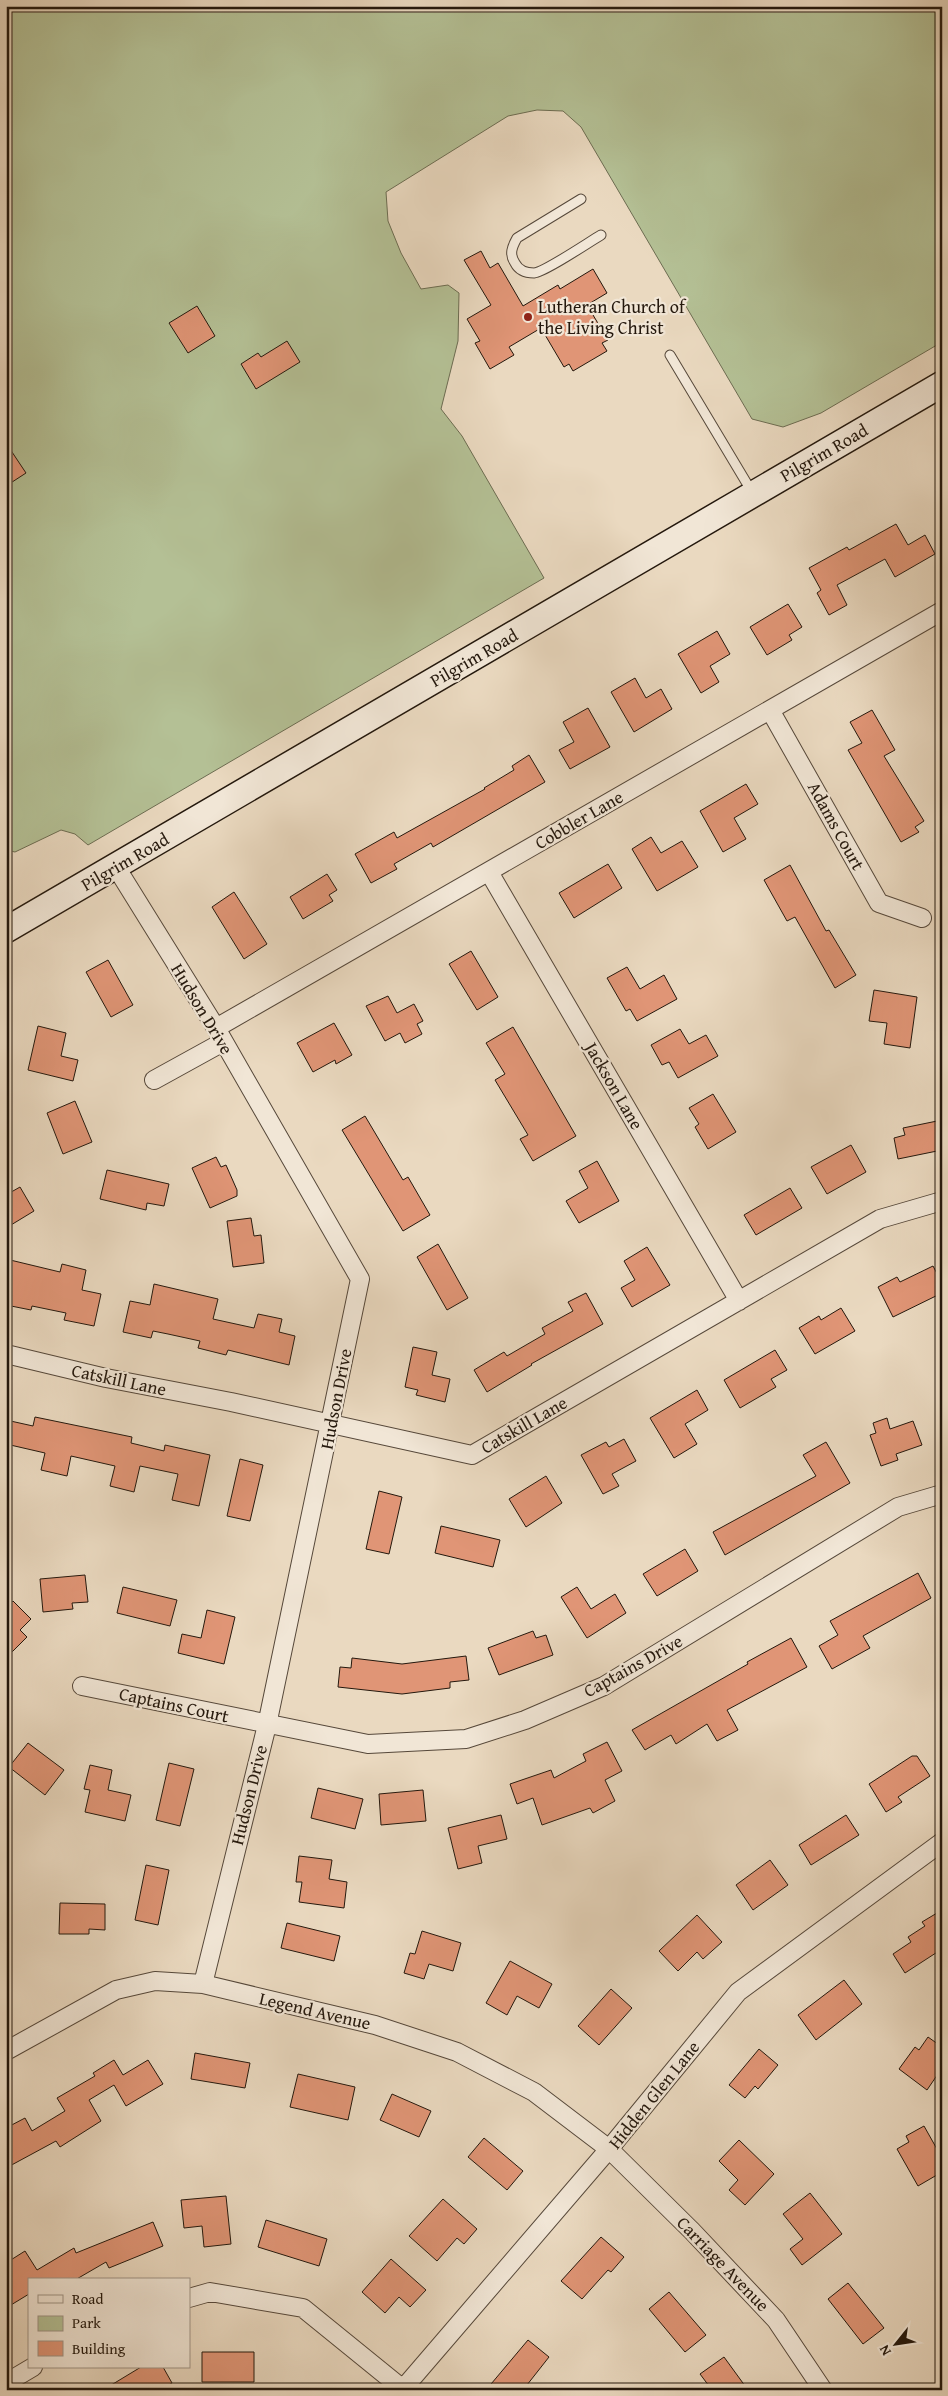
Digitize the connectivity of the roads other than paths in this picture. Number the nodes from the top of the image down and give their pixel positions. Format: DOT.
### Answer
graph roads {
  1 [pos="580,199"];
  2 [pos="601,235"];
  3 [pos="670,355"];
  4 [pos="942,384"];
  5 [pos="753,495"];
  6 [pos="942,611"];
  7 [pos="770,710"];
  8 [pos="116,867"];
  9 [pos="489,872"];
  10 [pos="922,918"];
  11 [pos="6,930"];
  12 [pos="219,1035"];
  13 [pos="154,1080"];
  14 [pos="942,1201"];
  15 [pos="739,1301"];
  16 [pos="6,1354"];
  17 [pos="331,1425"];
  18 [pos="942,1494"];
  19 [pos="82,1686"];
  20 [pos="266,1725"];
  21 [pos="942,1842"];
  22 [pos="203,1984"];
  23 [pos="6,2051"];
  24 [pos="609,2149"];
  25 [pos="190,2298"];
  26 [pos="31,2368"];
  27 [pos="6,2383"];
  28 [pos="403,2389"];
  29 [pos="823,2390"];
  1 -- 2 [label="lane"];
  3 -- 5 [label="lane"];
  4 -- 5 [label="street, Pilgrim Road"];
  5 -- 8 [label="street, Pilgrim Road"];
  6 -- 7 [label="street, Cobbler Lane"];
  7 -- 9 [label="street, Cobbler Lane"];
  7 -- 10 [label="street, Adams Court"];
  8 -- 11 [label="street, Pilgrim Road"];
  8 -- 12 [label="street, Hudson Drive"];
  9 -- 12 [label="street, Cobbler Lane"];
  9 -- 15 [label="street, Jackson Lane"];
  12 -- 13 [label="street, Cobbler Lane"];
  12 -- 17 [label="street, Hudson Drive"];
  14 -- 15 [label="street, Catskill Lane"];
  15 -- 17 [label="street, Catskill Lane"];
  16 -- 17 [label="street, Catskill Lane"];
  17 -- 20 [label="street, Hudson Drive"];
  18 -- 20 [label="street, Captains Drive"];
  19 -- 20 [label="street, Captains Court"];
  20 -- 22 [label="street, Hudson Drive"];
  21 -- 24 [label="street, Hidden Glen Lane"];
  22 -- 23 [label="street, Legend Avenue"];
  22 -- 24 [label="street, Legend Avenue"];
  24 -- 28 [label="street, Hidden Glen Lane"];
  24 -- 29 [label="street, Carriage Avenue"];
  25 -- 28 [label="street"];
  26 -- 27 [label="street"];
}
